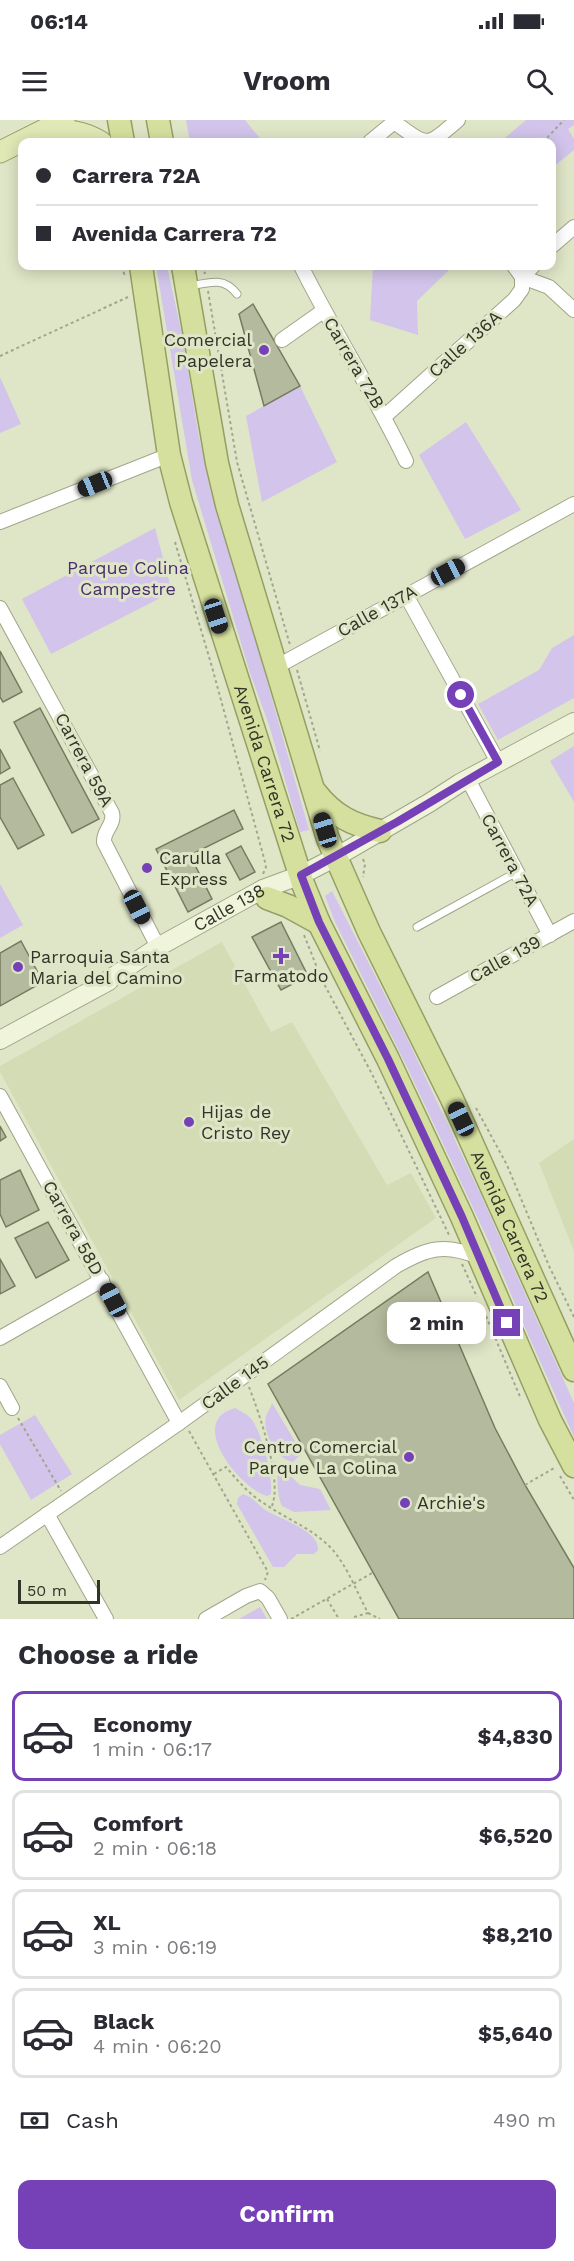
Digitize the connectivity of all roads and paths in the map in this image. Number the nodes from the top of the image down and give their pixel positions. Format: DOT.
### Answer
graph roads {
  1 [pos="64,120"];
  2 [pos="119,120"];
  3 [pos="158,120"];
  4 [pos="458,120"];
  5 [pos="564,120"];
  6 [pos="394,121"];
  7 [pos="37,126"];
  8 [pos="0,137"];
  9 [pos="20,138"];
  10 [pos="94,138"];
  11 [pos="122,138"];
  12 [pos="161,138"];
  13 [pos="375,138"];
  14 [pos="417,138"];
  15 [pos="436,138"];
  16 [pos="547,138"];
  17 [pos="18,139"];
  18 [pos="0,152"];
  19 [pos="574,227"];
  20 [pos="556,243"];
  21 [pos="142,270"];
  22 [pos="303,270"];
  23 [pos="518,271"];
  24 [pos="192,278"];
  25 [pos="237,294"];
  26 [pos="128,297"];
  27 [pos="574,310"];
  28 [pos="324,311"];
  29 [pos="282,340"];
  30 [pos="0,356"];
  31 [pos="385,416"];
  32 [pos="169,455"];
  33 [pos="406,461"];
  34 [pos="574,504"];
  35 [pos="0,522"];
  36 [pos="406,595"];
  37 [pos="0,608"];
  38 [pos="285,662"];
  39 [pos="572,724"];
  40 [pos="321,754"];
  41 [pos="498,762"];
  42 [pos="471,785"];
  43 [pos="312,788"];
  44 [pos="429,803"];
  45 [pos="380,831"];
  46 [pos="336,857"];
  47 [pos="517,872"];
  48 [pos="301,875"];
  49 [pos="267,898"];
  50 [pos="574,921"];
  51 [pos="309,925"];
  52 [pos="417,927"];
  53 [pos="550,935"];
  54 [pos="158,947"];
  55 [pos="99,986"];
  56 [pos="437,997"];
  57 [pos="0,1040"];
  58 [pos="0,1096"];
  59 [pos="455,1249"];
  60 [pos="479,1257"];
  61 [pos="102,1280"];
  62 [pos="481,1304"];
  63 [pos="485,1314"];
  64 [pos="0,1338"];
  65 [pos="574,1370"];
  66 [pos="244,1375"];
  67 [pos="0,1386"];
  68 [pos="524,1404"];
  69 [pos="12,1408"];
  70 [pos="181,1422"];
  71 [pos="567,1464"];
  72 [pos="214,1474"];
  73 [pos="525,1485"];
  74 [pos="574,1500"];
  75 [pos="66,1501"];
  76 [pos="271,1508"];
  77 [pos="47,1514"];
  78 [pos="0,1548"];
  79 [pos="374,1572"];
  80 [pos="352,1584"];
  81 [pos="260,1592"];
  82 [pos="327,1599"];
  83 [pos="368,1612"];
  84 [pos="106,1619"];
  85 [pos="206,1619"];
  86 [pos="280,1619"];
  87 [pos="291,1619"];
  88 [pos="339,1619"];
  89 [pos="353,1619"];
  90 [pos="380,1619"];
  1 -- 7 [label="main road"];
  2 -- 11 [label="highway"];
  3 -- 12 [label="highway"];
  4 -- 15 [label="street"];
  5 -- 16 [label="path"];
  6 -- 13 [label="street"];
  6 -- 14 [label="street"];
  7 -- 8 [label="main road"];
  7 -- 9 [label="main road"];
  7 -- 10 [label="main road"];
  17 -- 18 [label="main road"];
  19 -- 20 [label="street"];
  21 -- 32 [label="highway, Avenida Carrera 72"];
  22 -- 28 [label="street, Carrera 72B"];
  23 -- 27 [label="street"];
  23 -- 31 [label="street, Calle 136A"];
  24 -- 25 [label="lane"];
  24 -- 38 [label="path"];
  24 -- 38 [label="highway, Avenida Carrera 72"];
  26 -- 30 [label="path"];
  28 -- 29 [label="street"];
  28 -- 31 [label="street, Carrera 72B"];
  31 -- 33 [label="street, Carrera 72B"];
  32 -- 35 [label="street"];
  32 -- 48 [label="highway, Avenida Carrera 72"];
  34 -- 36 [label="street, Calle 137A"];
  36 -- 38 [label="street, Calle 137A"];
  36 -- 41 [label="street"];
  37 -- 54 [label="street, Carrera 59A"];
  38 -- 40 [label="path"];
  38 -- 43 [label="highway, Avenida Carrera 72"];
  39 -- 41 [label="main road, Calle 138"];
  39 -- 42 [label="main road, Calle 138"];
  41 -- 44 [label="main road, Calle 138"];
  42 -- 44 [label="main road, Calle 138"];
  42 -- 47 [label="street, Carrera 72A"];
  43 -- 45 [label="highway"];
  43 -- 46 [label="highway, Avenida Carrera 72"];
  44 -- 45 [label="main road, Calle 138"];
  45 -- 46 [label="main road, Calle 138"];
  46 -- 48 [label="main road, Calle 138"];
  46 -- 65 [label="highway, Avenida Carrera 72"];
  47 -- 52 [label="lane"];
  47 -- 53 [label="street, Carrera 72A"];
  48 -- 49 [label="main road, Calle 138"];
  48 -- 51 [label="highway, Avenida Carrera 72"];
  48 -- 54 [label="main road, Calle 138"];
  49 -- 51 [label="highway"];
  49 -- 55 [label="main road, Calle 138"];
  50 -- 53 [label="street, Calle 139"];
  51 -- 59 [label="path"];
  51 -- 60 [label="highway, Avenida Carrera 72"];
  53 -- 56 [label="street, Calle 139"];
  54 -- 55 [label="main road, Calle 138"];
  55 -- 57 [label="main road, Calle 138"];
  58 -- 61 [label="street, Carrera 58D"];
  59 -- 60 [label="street, Calle 145"];
  59 -- 62 [label="path"];
  59 -- 66 [label="street, Calle 145"];
  60 -- 71 [label="highway, Avenida Carrera 72"];
  61 -- 64 [label="street"];
  61 -- 70 [label="street, Carrera 58D"];
  63 -- 68 [label="path"];
  66 -- 70 [label="street, Calle 145"];
  66 -- 76 [label="path"];
  67 -- 69 [label="street"];
  69 -- 75 [label="path"];
  70 -- 72 [label="path"];
  70 -- 75 [label="street, Calle 145"];
  71 -- 73 [label="path"];
  71 -- 74 [label="path"];
  72 -- 76 [label="path"];
  72 -- 81 [label="path"];
  75 -- 77 [label="street, Calle 145"];
  76 -- 80 [label="path"];
  77 -- 78 [label="street, Calle 145"];
  77 -- 84 [label="street"];
  79 -- 80 [label="path"];
  80 -- 82 [label="path"];
  80 -- 83 [label="path"];
  81 -- 85 [label="street"];
  81 -- 86 [label="street"];
  82 -- 87 [label="path"];
  82 -- 88 [label="path"];
  83 -- 89 [label="path"];
  83 -- 90 [label="path"];
}
